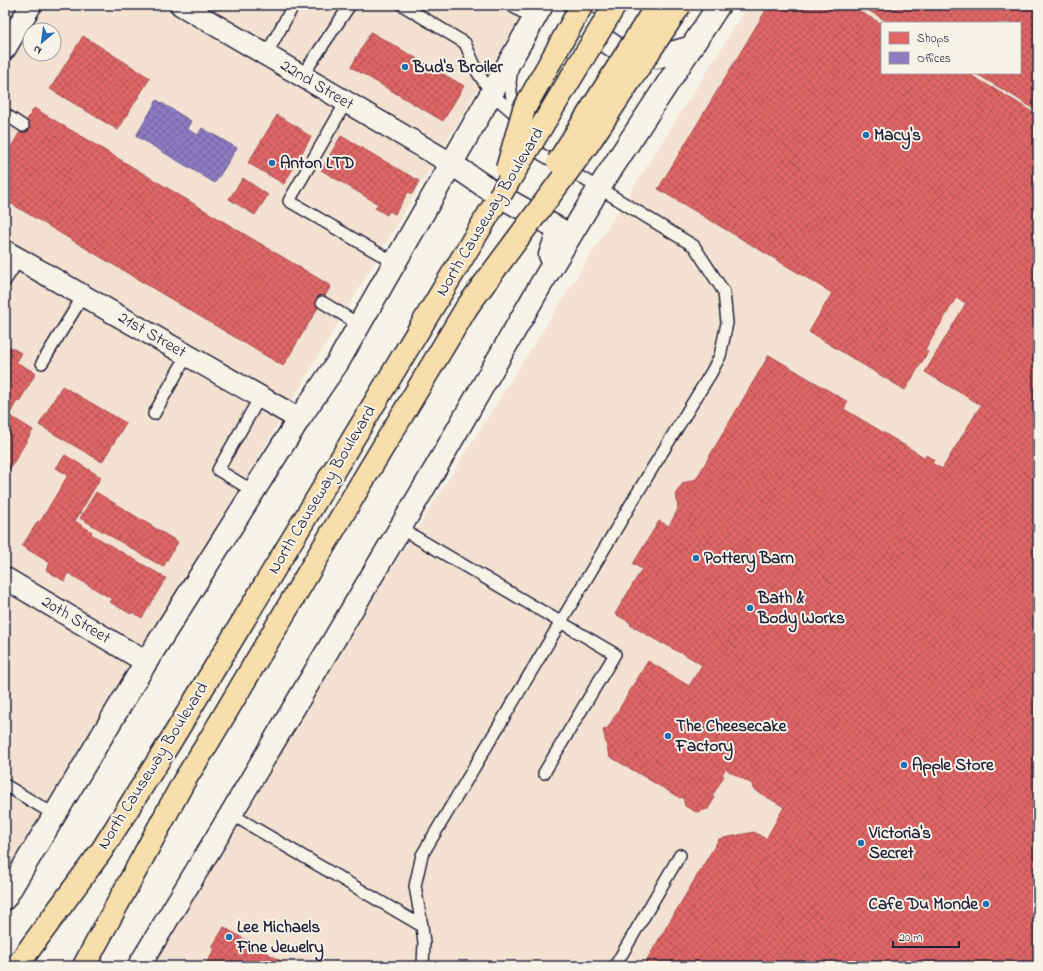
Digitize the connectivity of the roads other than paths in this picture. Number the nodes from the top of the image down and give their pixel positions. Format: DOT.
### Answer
graph roads {
  1 [pos="31,5"];
  2 [pos="181,5"];
  3 [pos="291,5"];
  4 [pos="350,5"];
  5 [pos="402,5"];
  6 [pos="510,5"];
  7 [pos="575,5"];
  8 [pos="582,5"];
  9 [pos="615,5"];
  10 [pos="657,5"];
  11 [pos="680,5"];
  12 [pos="719,5"];
  13 [pos="538,12"];
  14 [pos="692,47"];
  15 [pos="5,49"];
  16 [pos="266,55"];
  17 [pos="513,57"];
  18 [pos="302,76"];
  19 [pos="492,94"];
  20 [pos="346,102"];
  21 [pos="5,114"];
  22 [pos="515,114"];
  23 [pos="23,126"];
  24 [pos="452,164"];
  25 [pos="599,188"];
  26 [pos="499,197"];
  27 [pos="12,255"];
  28 [pos="395,263"];
  29 [pos="5,281"];
  30 [pos="540,286"];
  31 [pos="83,296"];
  32 [pos="322,302"];
  33 [pos="467,307"];
  34 [pos="360,324"];
  35 [pos="187,355"];
  36 [pos="42,363"];
  37 [pos="260,397"];
  38 [pos="154,414"];
  39 [pos="299,419"];
  40 [pos="253,491"];
  41 [pos="400,528"];
  42 [pos="5,578"];
  43 [pos="561,622"];
  44 [pos="146,662"];
  45 [pos="544,773"];
  46 [pos="5,785"];
  47 [pos="231,814"];
  48 [pos="55,815"];
  49 [pos="680,855"];
  50 [pos="5,898"];
  51 [pos="422,926"];
  52 [pos="17,966"];
  53 [pos="84,966"];
  54 [pos="139,966"];
  55 [pos="423,966"];
  56 [pos="615,966"];
  1 -- 15 [label="street"];
  2 -- 16 [label="street, 22nd Street"];
  3 -- 16 [label="lane"];
  4 -- 18 [label="lane"];
  5 -- 19 [label="lane"];
  6 -- 13 [label="lane"];
  7 -- 14 [label="street"];
  8 -- 26 [label="highway, bridge"];
  9 -- 26 [label="highway, North Causeway Boulevard, bridge"];
  10 -- 33 [label="highway, North Causeway Boulevard, bridge"];
  11 -- 33 [label="highway, bridge"];
  12 -- 14 [label="street"];
  13 -- 17 [label="street"];
  14 -- 25 [label="street"];
  16 -- 18 [label="street, 22nd Street"];
  17 -- 19 [label="street"];
  17 -- 22 [label="lane"];
  18 -- 20 [label="street, 22nd Street"];
  19 -- 22 [label="lane"];
  19 -- 24 [label="street"];
  20 -- 24 [label="street, 22nd Street"];
  20 -- 28 [label="lane"];
  21 -- 23 [label="lane"];
  22 -- 25 [label="lane"];
  24 -- 28 [label="street"];
  24 -- 30 [label="street"];
  25 -- 30 [label="street"];
  25 -- 43 [label="lane"];
  26 -- 52 [label="highway, North Causeway Boulevard"];
  27 -- 29 [label="lane"];
  27 -- 31 [label="street, 21st Street"];
  28 -- 34 [label="street"];
  30 -- 41 [label="street"];
  31 -- 35 [label="street, 21st Street"];
  31 -- 36 [label="lane"];
  32 -- 34 [label="lane"];
  33 -- 53 [label="highway, North Causeway Boulevard"];
  34 -- 39 [label="street"];
  35 -- 37 [label="street, 21st Street"];
  35 -- 38 [label="lane"];
  37 -- 39 [label="street, 21st Street"];
  37 -- 40 [label="lane"];
  39 -- 40 [label="street"];
  40 -- 44 [label="street"];
  41 -- 43 [label="lane"];
  41 -- 47 [label="street"];
  42 -- 44 [label="street, 20th Street"];
  43 -- 45 [label="lane"];
  43 -- 51 [label="lane"];
  44 -- 48 [label="street"];
  46 -- 48 [label="lane"];
  47 -- 51 [label="lane"];
  47 -- 54 [label="street"];
  48 -- 50 [label="street"];
  49 -- 56 [label="lane"];
  51 -- 55 [label="lane"];
}
